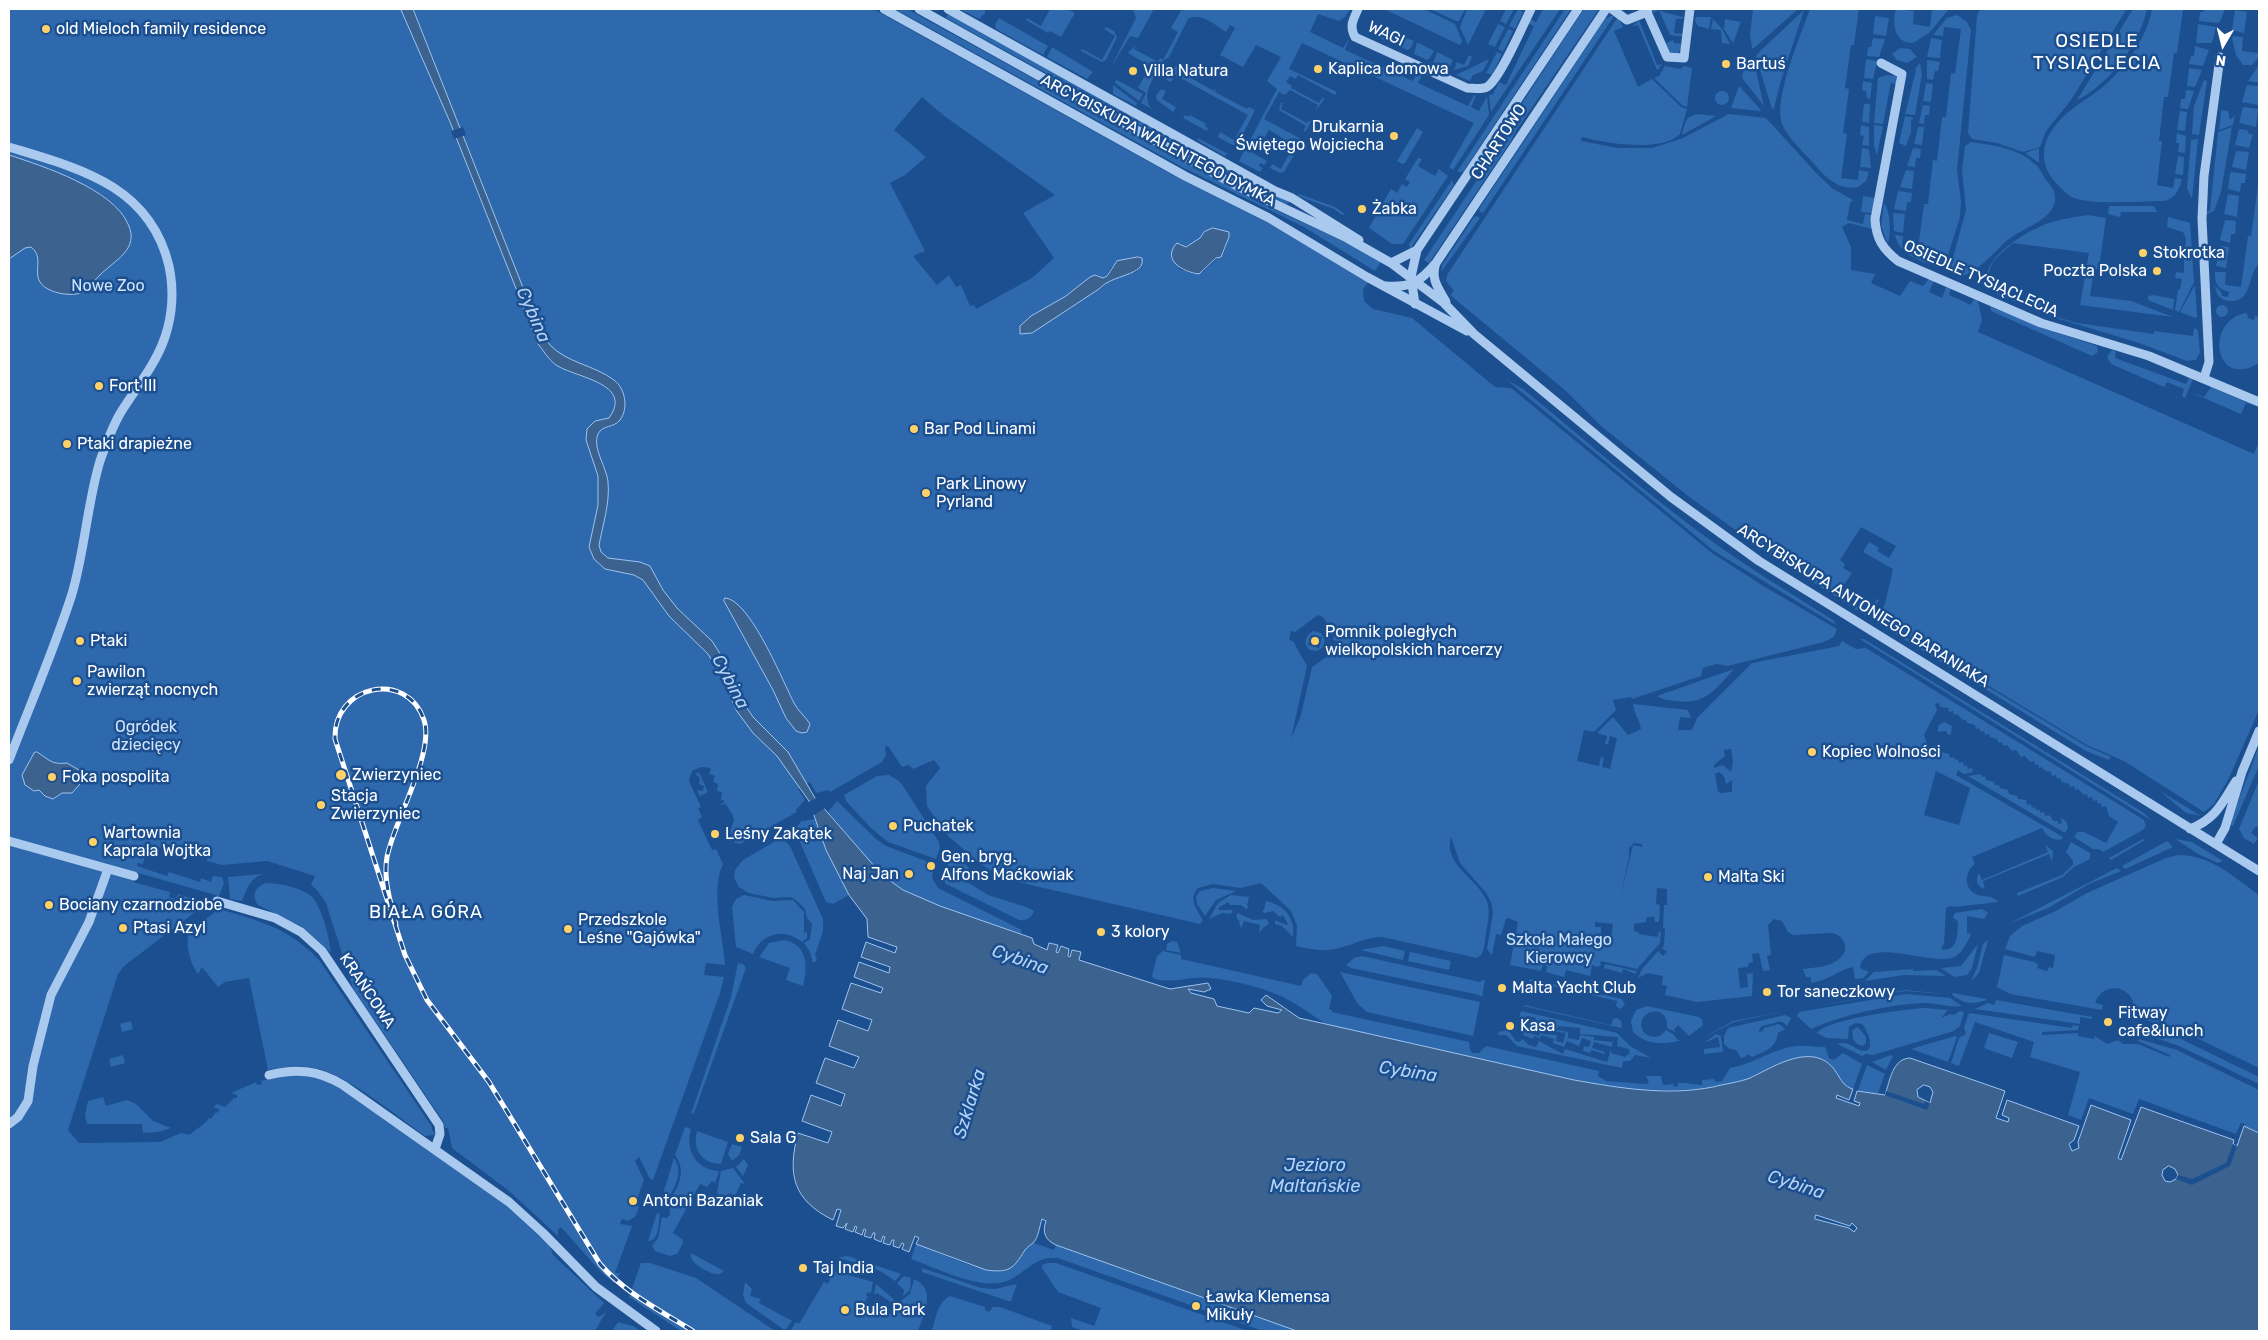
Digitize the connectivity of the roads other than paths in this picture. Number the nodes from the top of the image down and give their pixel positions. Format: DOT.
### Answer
graph roads {
  1 [pos="884,9"];
  2 [pos="919,9"];
  3 [pos="949,9"];
  4 [pos="1358,9"];
  5 [pos="1531,9"];
  6 [pos="1578,9"];
  7 [pos="1606,9"];
  8 [pos="1612,9"];
  9 [pos="1690,9"];
  10 [pos="1648,10"];
  11 [pos="933,16"];
  12 [pos="2220,57"];
  13 [pos="1881,62"];
  14 [pos="9,147"];
  15 [pos="1366,248"];
  16 [pos="1418,250"];
  17 [pos="1391,263"];
  18 [pos="1436,264"];
  19 [pos="1413,281"];
  20 [pos="1382,286"];
  21 [pos="1415,304"];
  22 [pos="1448,307"];
  23 [pos="1474,334"];
  24 [pos="2204,378"];
  25 [pos="2259,402"];
  26 [pos="2259,733"];
  27 [pos="9,760"];
  28 [pos="2242,772"];
  29 [pos="2190,828"];
  30 [pos="9,841"];
  31 [pos="2216,844"];
  32 [pos="108,869"];
  33 [pos="2259,871"];
  34 [pos="134,876"];
  35 [pos="217,901"];
  36 [pos="269,1075"];
  37 [pos="9,1124"];
  38 [pos="435,1149"];
  39 [pos="656,1331"];
  1 -- 20 [label="street, ARCYBISKUPA WALENTEGO DYMKA"];
  2 -- 11 [label="street, ARCYBISKUPA WALENTEGO DYMKA"];
  3 -- 11 [label="street"];
  3 -- 15 [label="street"];
  4 -- 5 [label="street, WAGI"];
  6 -- 16 [label="street, CHARTOWO"];
  7 -- 18 [label="street, CHARTOWO"];
  8 -- 10 [label="street"];
  9 -- 10 [label="street"];
  11 -- 15 [label="street, ARCYBISKUPA WALENTEGO DYMKA"];
  12 -- 24 [label="street"];
  13 -- 24 [label="street, OSIEDLE TYSIĄCLECIA"];
  14 -- 27 [label="street"];
  15 -- 17 [label="street, ARCYBISKUPA WALENTEGO DYMKA"];
  16 -- 17 [label="street"];
  16 -- 19 [label="street, CHARTOWO"];
  17 -- 19 [label="street, ARCYBISKUPA WALENTEGO DYMKA"];
  18 -- 19 [label="street, CHARTOWO"];
  18 -- 22 [label="street"];
  19 -- 20 [label="street"];
  19 -- 21 [label="street, CHARTOWO"];
  19 -- 22 [label="street, ARCYBISKUPA ANTONIEGO BARANIAKA"];
  20 -- 21 [label="street, ARCYBISKUPA WALENTEGO DYMKA"];
  21 -- 23 [label="street, ARCYBISKUPA ANTONIEGO BARANIAKA"];
  22 -- 23 [label="street, ARCYBISKUPA ANTONIEGO BARANIAKA"];
  23 -- 29 [label="street, ARCYBISKUPA ANTONIEGO BARANIAKA"];
  24 -- 25 [label="street, OSIEDLE TYSIĄCLECIA"];
  26 -- 28 [label="street"];
  28 -- 29 [label="street"];
  28 -- 31 [label="street"];
  29 -- 31 [label="street, ARCYBISKUPA ANTONIEGO BARANIAKA"];
  30 -- 32 [label="street"];
  31 -- 33 [label="street, ARCYBISKUPA ANTONIEGO BARANIAKA"];
  32 -- 34 [label="street"];
  32 -- 37 [label="street"];
  35 -- 38 [label="street, KRAŃCOWA"];
  36 -- 38 [label="street"];
  38 -- 39 [label="street"];
}
